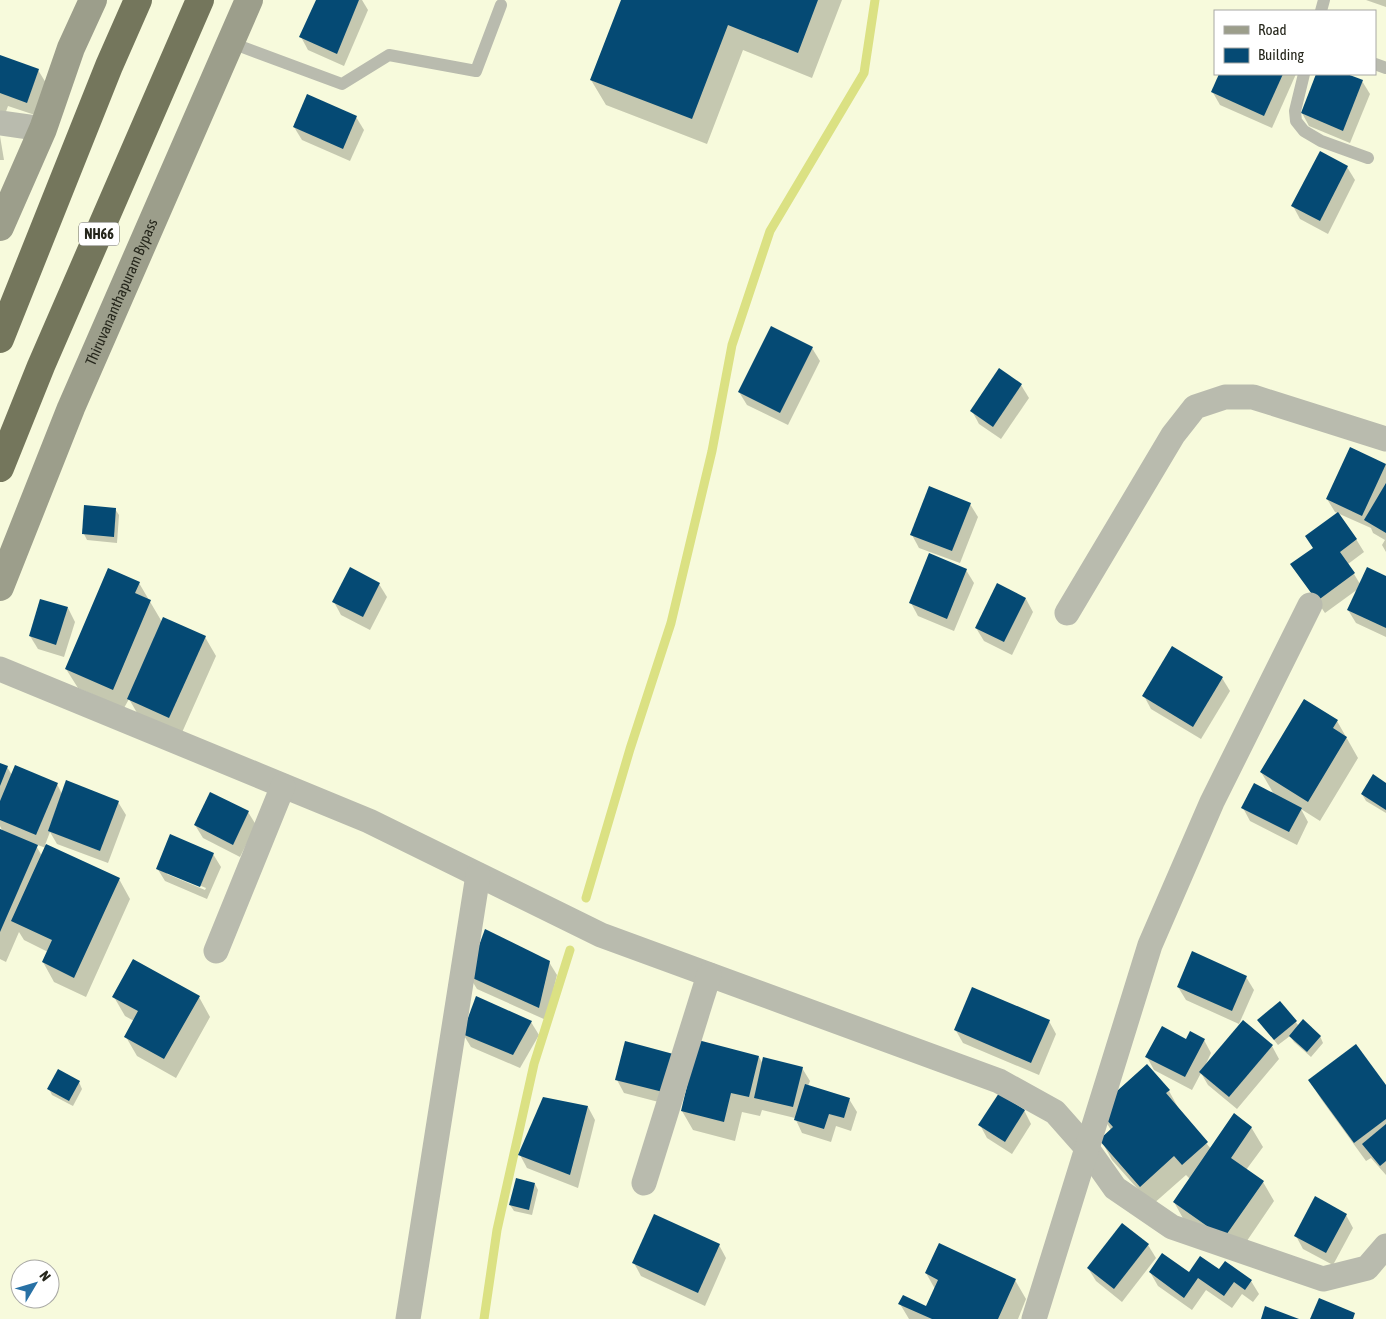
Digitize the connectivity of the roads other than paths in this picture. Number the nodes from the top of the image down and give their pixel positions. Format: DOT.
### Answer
graph roads {
  1 [pos="93,0"];
  2 [pos="138,0"];
  3 [pos="200,0"];
  4 [pos="249,0"];
  5 [pos="501,5"];
  6 [pos="230,42"];
  7 [pos="1304,75"];
  8 [pos="0,123"];
  9 [pos="43,129"];
  10 [pos="1368,158"];
  11 [pos="0,227"];
  12 [pos="0,339"];
  13 [pos="1386,439"];
  14 [pos="0,468"];
  15 [pos="0,586"];
  16 [pos="1310,605"];
  17 [pos="1067,612"];
  18 [pos="0,669"];
  19 [pos="283,786"];
  20 [pos="478,875"];
  21 [pos="216,951"];
  22 [pos="709,975"];
  23 [pos="1086,1148"];
  24 [pos="644,1183"];
  25 [pos="1386,1246"];
  26 [pos="408,1319"];
  27 [pos="1034,1319"];
  1 -- 9 [label="street"];
  2 -- 12 [label="highway"];
  3 -- 14 [label="highway, NH66"];
  4 -- 6 [label="street, Thiruvananthapuram Bypass"];
  5 -- 6 [label="lane"];
  6 -- 15 [label="street, Thiruvananthapuram Bypass"];
  7 -- 10 [label="lane"];
  8 -- 9 [label="street"];
  9 -- 11 [label="street"];
  13 -- 17 [label="street"];
  16 -- 23 [label="street"];
  18 -- 19 [label="street"];
  19 -- 20 [label="street"];
  19 -- 21 [label="street"];
  20 -- 22 [label="street"];
  20 -- 26 [label="street"];
  22 -- 23 [label="street"];
  22 -- 24 [label="street"];
  23 -- 25 [label="street"];
  23 -- 27 [label="street"];
}
